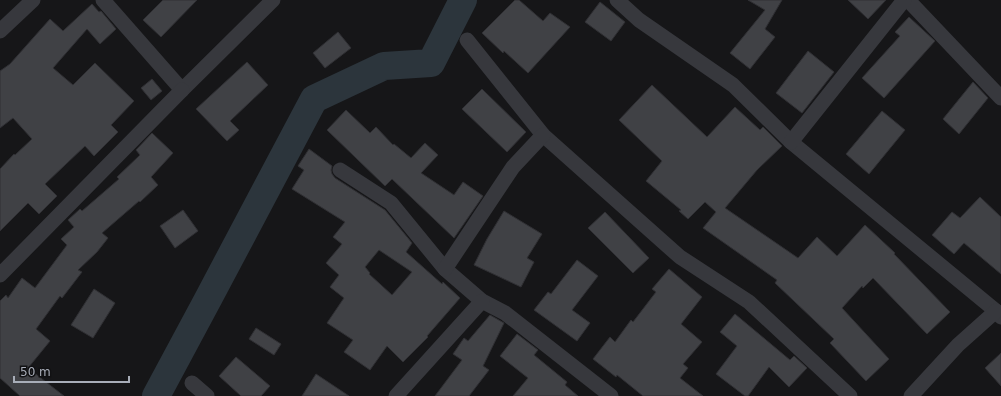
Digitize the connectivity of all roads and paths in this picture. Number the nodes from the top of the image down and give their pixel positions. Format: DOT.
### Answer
graph roads {
  1 [pos="33,0"];
  2 [pos="103,0"];
  3 [pos="273,0"];
  4 [pos="617,0"];
  5 [pos="904,0"];
  6 [pos="908,0"];
  7 [pos="0,31"];
  8 [pos="467,40"];
  9 [pos="182,90"];
  10 [pos="1001,98"];
  11 [pos="543,135"];
  12 [pos="791,142"];
  13 [pos="340,170"];
  14 [pos="445,269"];
  15 [pos="0,274"];
  16 [pos="482,301"];
  17 [pos="998,314"];
  18 [pos="192,383"];
  19 [pos="207,396"];
  20 [pos="396,396"];
  21 [pos="611,396"];
  22 [pos="850,396"];
  23 [pos="911,396"];
  1 -- 7 [label="street"];
  2 -- 9 [label="street"];
  3 -- 9 [label="street"];
  4 -- 12 [label="street"];
  5 -- 12 [label="street"];
  6 -- 10 [label="street"];
  8 -- 11 [label="street"];
  9 -- 15 [label="street"];
  11 -- 14 [label="street"];
  11 -- 22 [label="street"];
  12 -- 17 [label="street"];
  13 -- 14 [label="street"];
  14 -- 16 [label="street"];
  16 -- 20 [label="street"];
  16 -- 21 [label="street"];
  17 -- 23 [label="street"];
  18 -- 19 [label="street"];
}
